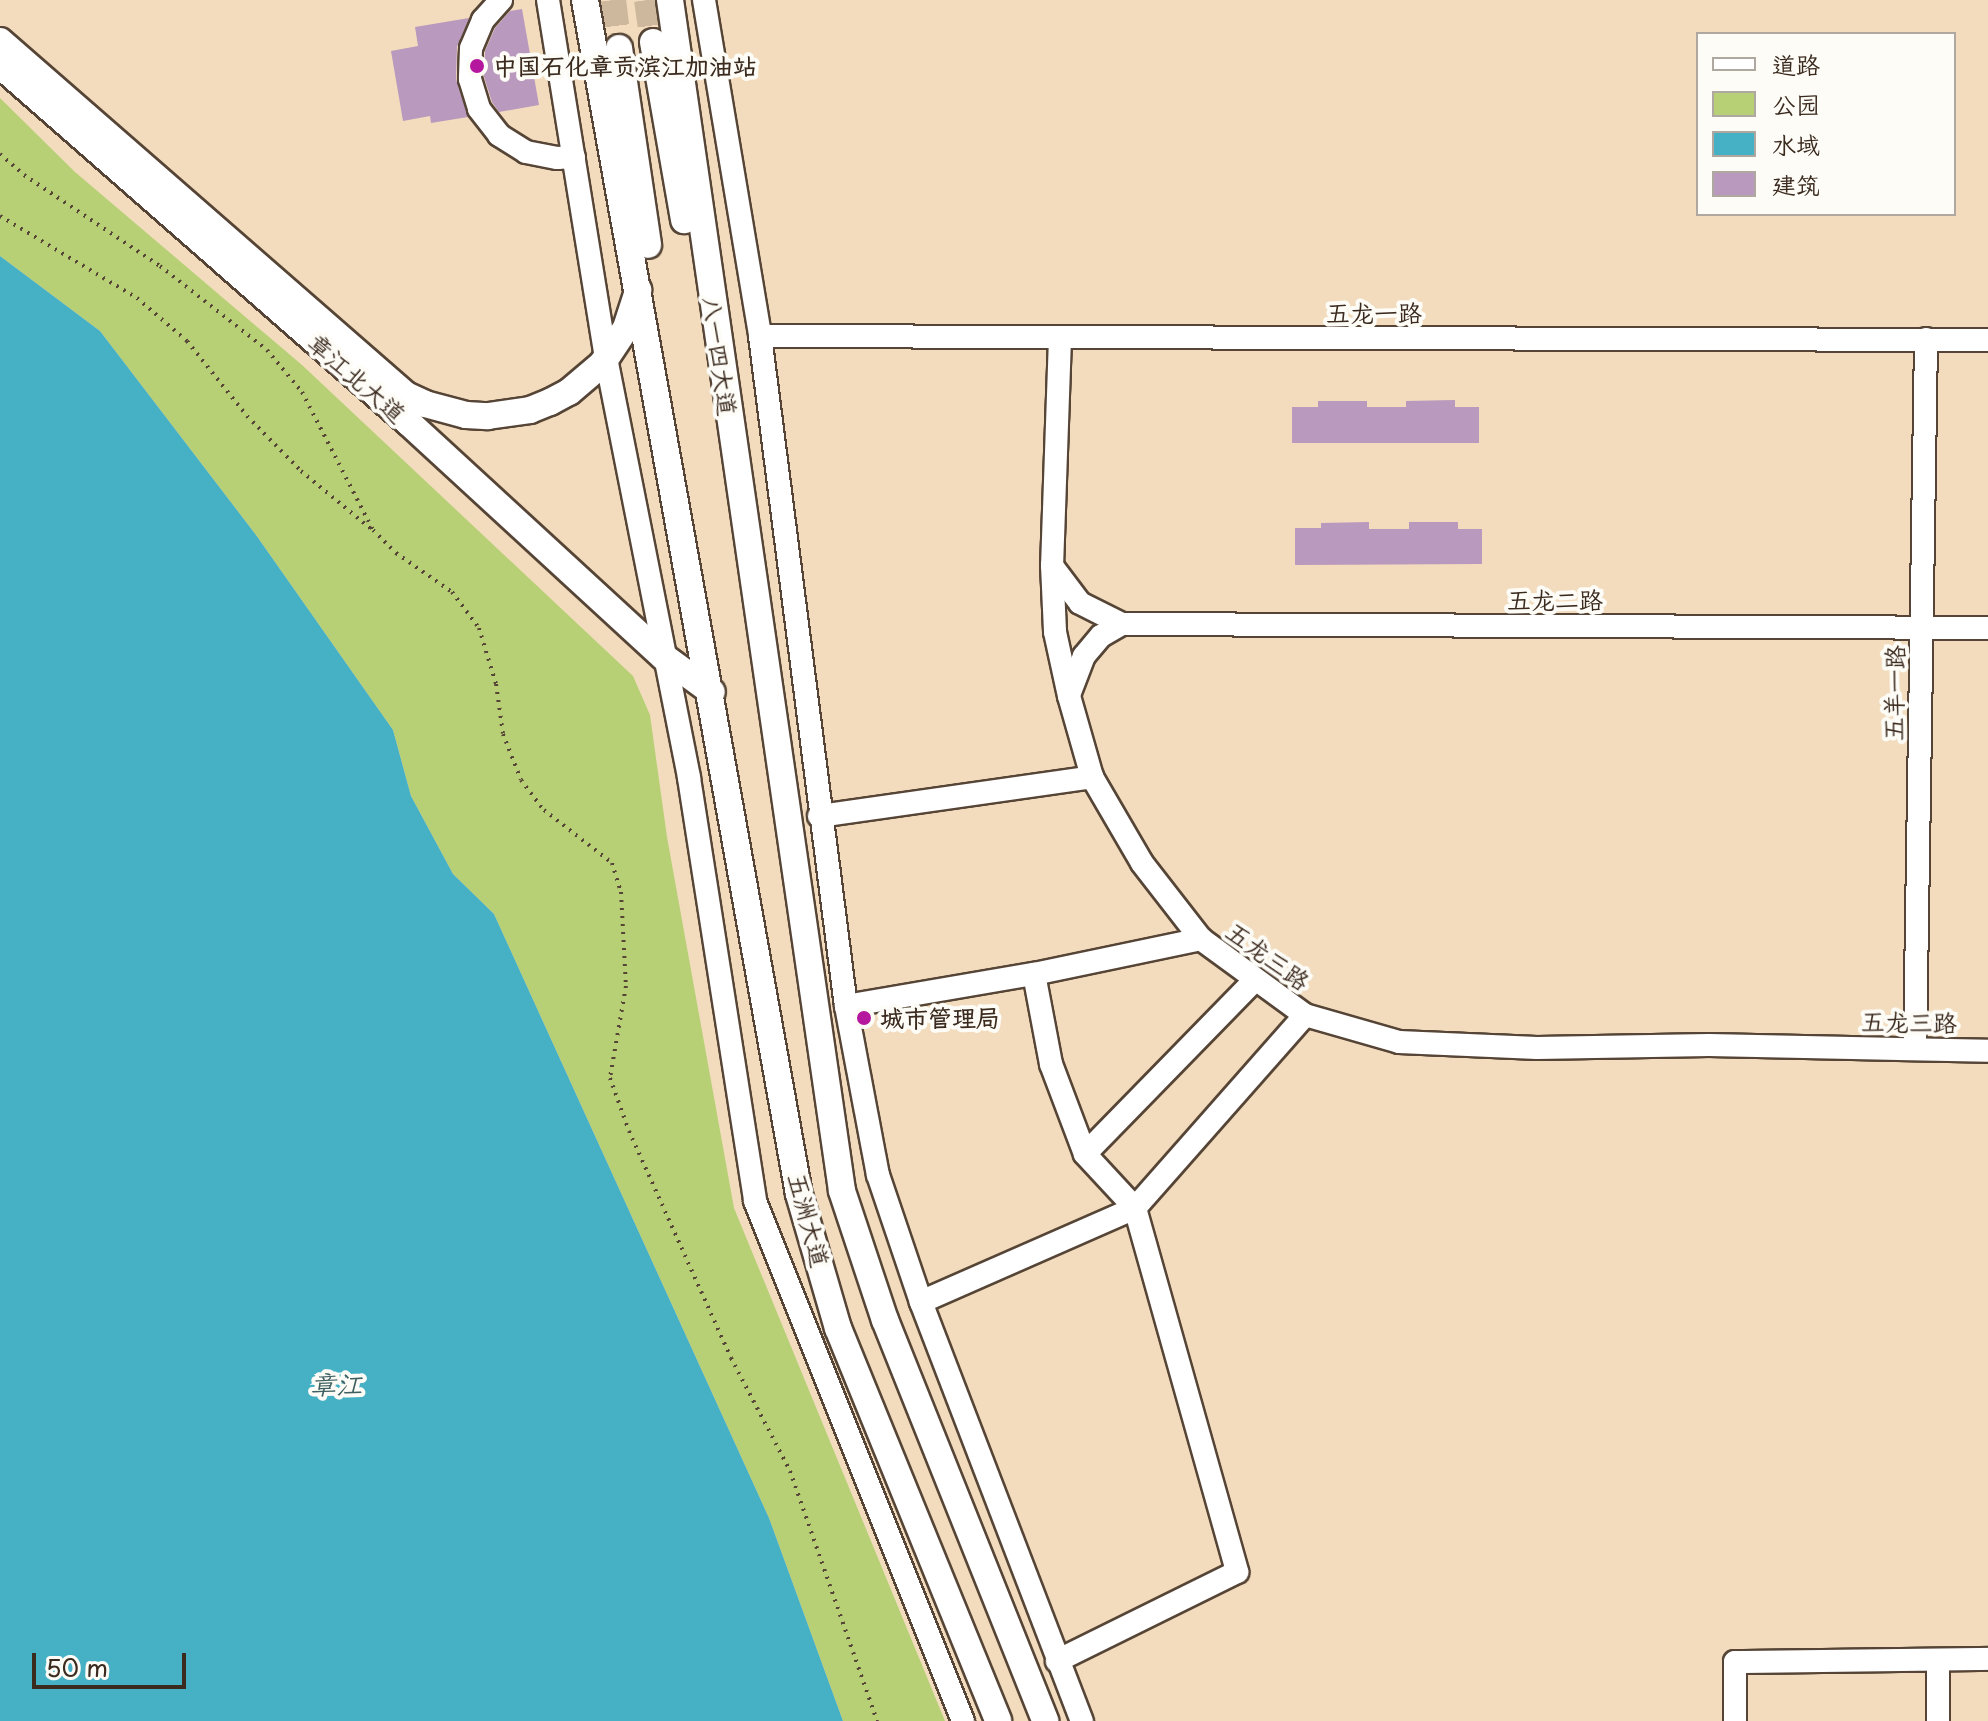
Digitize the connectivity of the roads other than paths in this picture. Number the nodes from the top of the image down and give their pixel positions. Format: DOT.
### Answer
graph roads {
  1 [pos="501,0"];
  2 [pos="548,0"];
  3 [pos="585,0"];
  4 [pos="670,0"];
  5 [pos="704,0"];
  6 [pos="0,41"];
  7 [pos="653,42"];
  8 [pos="619,48"];
  9 [pos="0,65"];
  10 [pos="574,157"];
  11 [pos="639,287"];
  12 [pos="760,336"];
  13 [pos="1060,338"];
  14 [pos="1926,339"];
  15 [pos="1988,340"];
  16 [pos="606,358"];
  17 [pos="1052,565"];
  18 [pos="1122,624"];
  19 [pos="1921,628"];
  20 [pos="1988,628"];
  21 [pos="664,657"];
  22 [pos="712,692"];
  23 [pos="1069,696"];
  24 [pos="771,713"];
  25 [pos="1092,777"];
  26 [pos="819,816"];
  27 [pos="1201,939"];
  28 [pos="1034,974"];
  29 [pos="1255,980"];
  30 [pos="846,1006"];
  31 [pos="1305,1015"];
  32 [pos="1915,1048"];
  33 [pos="1988,1051"];
  34 [pos="1085,1154"];
  35 [pos="1135,1208"];
  36 [pos="921,1302"];
  37 [pos="1988,1659"];
  38 [pos="1938,1660"];
  39 [pos="1057,1661"];
  40 [pos="963,1721"];
  41 [pos="998,1721"];
  42 [pos="1045,1721"];
  43 [pos="1082,1721"];
  44 [pos="1735,1721"];
  45 [pos="1938,1721"];
  1 -- 10 [label="street"];
  2 -- 10 [label="street"];
  3 -- 11 [label="main road"];
  4 -- 24 [label="main road, 八一四大道"];
  5 -- 12 [label="street"];
  6 -- 16 [label="main road, 章江北大道"];
  7 -- 24 [label="main road"];
  8 -- 22 [label="main road"];
  9 -- 21 [label="main road, 章江北大道"];
  10 -- 16 [label="street"];
  11 -- 16 [label="main road"];
  11 -- 22 [label="main road"];
  12 -- 13 [label="street, 五龙一路"];
  12 -- 26 [label="street"];
  13 -- 14 [label="street, 五龙一路"];
  13 -- 17 [label="street, 五龙三路"];
  14 -- 15 [label="street, 五龙一路"];
  14 -- 19 [label="street, 五羊一路"];
  16 -- 21 [label="street"];
  17 -- 18 [label="street"];
  17 -- 23 [label="street, 五龙三路"];
  18 -- 19 [label="street, 五龙二路"];
  18 -- 23 [label="street"];
  19 -- 20 [label="street, 五龙二路"];
  19 -- 32 [label="street, 五羊一路"];
  21 -- 22 [label="main road, 章江北大道"];
  21 -- 40 [label="street"];
  22 -- 41 [label="main road, 五洲大道"];
  23 -- 25 [label="street, 五龙三路"];
  24 -- 42 [label="main road, 五洲大道"];
  25 -- 26 [label="street"];
  25 -- 27 [label="street, 五龙三路"];
  26 -- 30 [label="street"];
  27 -- 28 [label="street"];
  27 -- 29 [label="street, 五龙三路"];
  28 -- 30 [label="street"];
  28 -- 34 [label="street"];
  29 -- 31 [label="street, 五龙三路"];
  29 -- 34 [label="street"];
  30 -- 36 [label="street"];
  31 -- 32 [label="street, 五龙三路"];
  31 -- 35 [label="street"];
  32 -- 33 [label="street, 五龙三路"];
  34 -- 35 [label="street"];
  35 -- 36 [label="street"];
  35 -- 39 [label="street"];
  36 -- 39 [label="street"];
  37 -- 38 [label="street"];
  38 -- 44 [label="street"];
  38 -- 45 [label="street"];
  39 -- 43 [label="street"];
}
